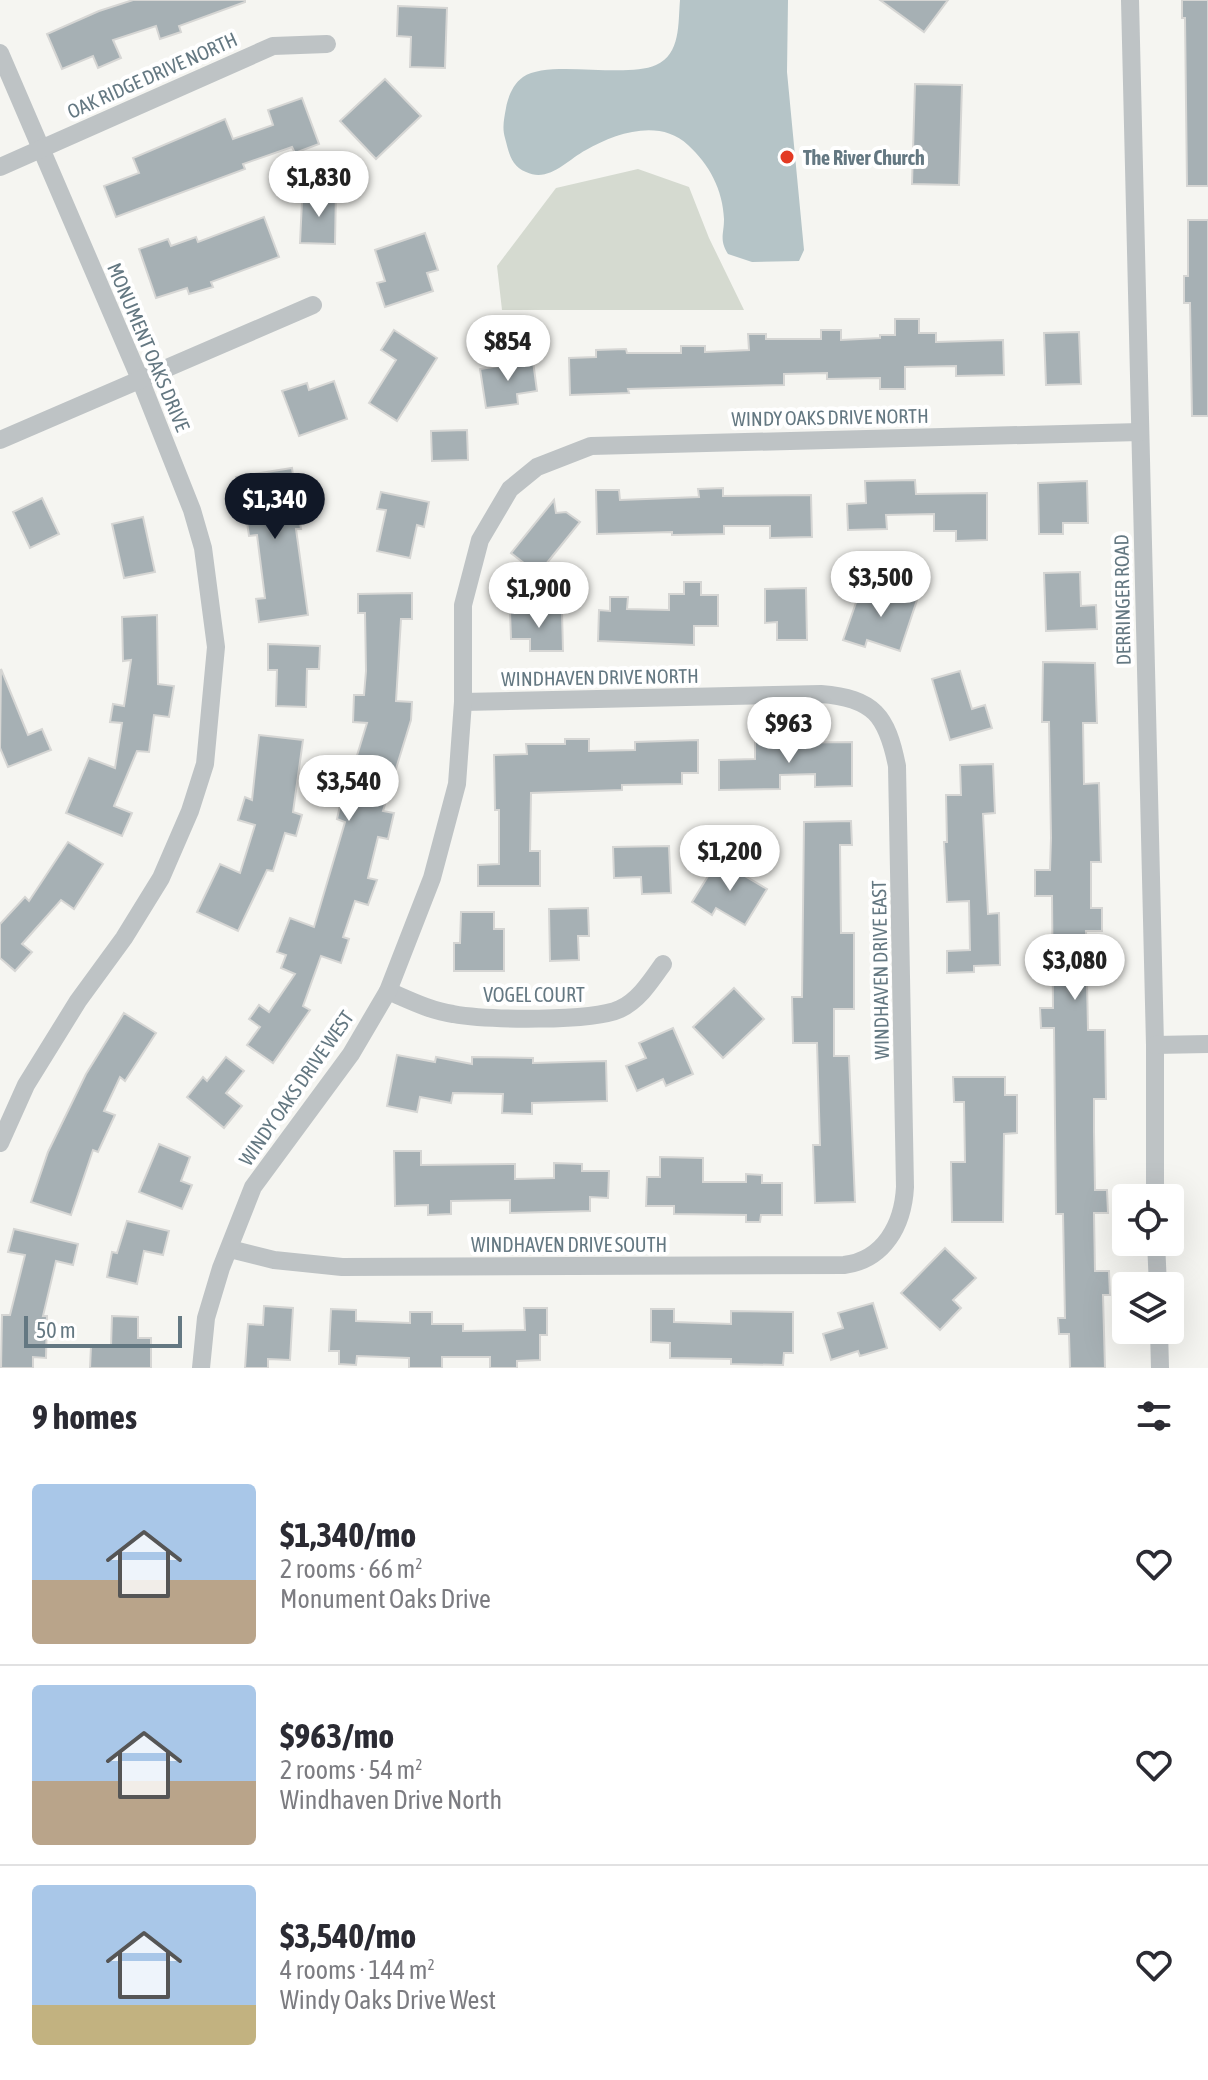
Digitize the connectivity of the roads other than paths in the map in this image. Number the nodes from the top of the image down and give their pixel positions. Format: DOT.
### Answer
graph roads {
  1 [pos="1130,0"];
  2 [pos="327,44"];
  3 [pos="0,53"];
  4 [pos="41,149"];
  5 [pos="0,167"];
  6 [pos="313,305"];
  7 [pos="140,379"];
  8 [pos="1140,432"];
  9 [pos="0,440"];
  10 [pos="527,474"];
  11 [pos="463,702"];
  12 [pos="875,714"];
  13 [pos="663,964"];
  14 [pos="388,991"];
  15 [pos="1208,1044"];
  16 [pos="1155,1045"];
  17 [pos="0,1143"];
  18 [pos="1155,1184"];
  19 [pos="897,1230"];
  20 [pos="230,1249"];
  21 [pos="1159,1344"];
  22 [pos="201,1368"];
  23 [pos="1160,1368"];
  1 -- 8 [label="street, DERRINGER ROAD"];
  2 -- 4 [label="street, OAK RIDGE DRIVE NORTH"];
  3 -- 4 [label="street, MONUMENT OAKS DRIVE"];
  4 -- 5 [label="street, OAK RIDGE DRIVE NORTH"];
  4 -- 7 [label="street, MONUMENT OAKS DRIVE"];
  6 -- 7 [label="street"];
  7 -- 9 [label="street"];
  7 -- 17 [label="street, MONUMENT OAKS DRIVE"];
  8 -- 10 [label="street, WINDY OAKS DRIVE NORTH"];
  8 -- 16 [label="street, DERRINGER ROAD"];
  10 -- 11 [label="street, WINDY OAKS DRIVE WEST"];
  11 -- 12 [label="street, WINDHAVEN DRIVE NORTH"];
  11 -- 14 [label="street, WINDY OAKS DRIVE WEST"];
  12 -- 19 [label="street, WINDHAVEN DRIVE EAST"];
  13 -- 14 [label="street, VOGEL COURT"];
  14 -- 20 [label="street, WINDY OAKS DRIVE WEST"];
  15 -- 16 [label="street"];
  16 -- 18 [label="street, DERRINGER ROAD"];
  19 -- 20 [label="street, WINDHAVEN DRIVE SOUTH"];
  20 -- 22 [label="street, WINDY OAKS DRIVE WEST"];
  21 -- 23 [label="street"];
}
